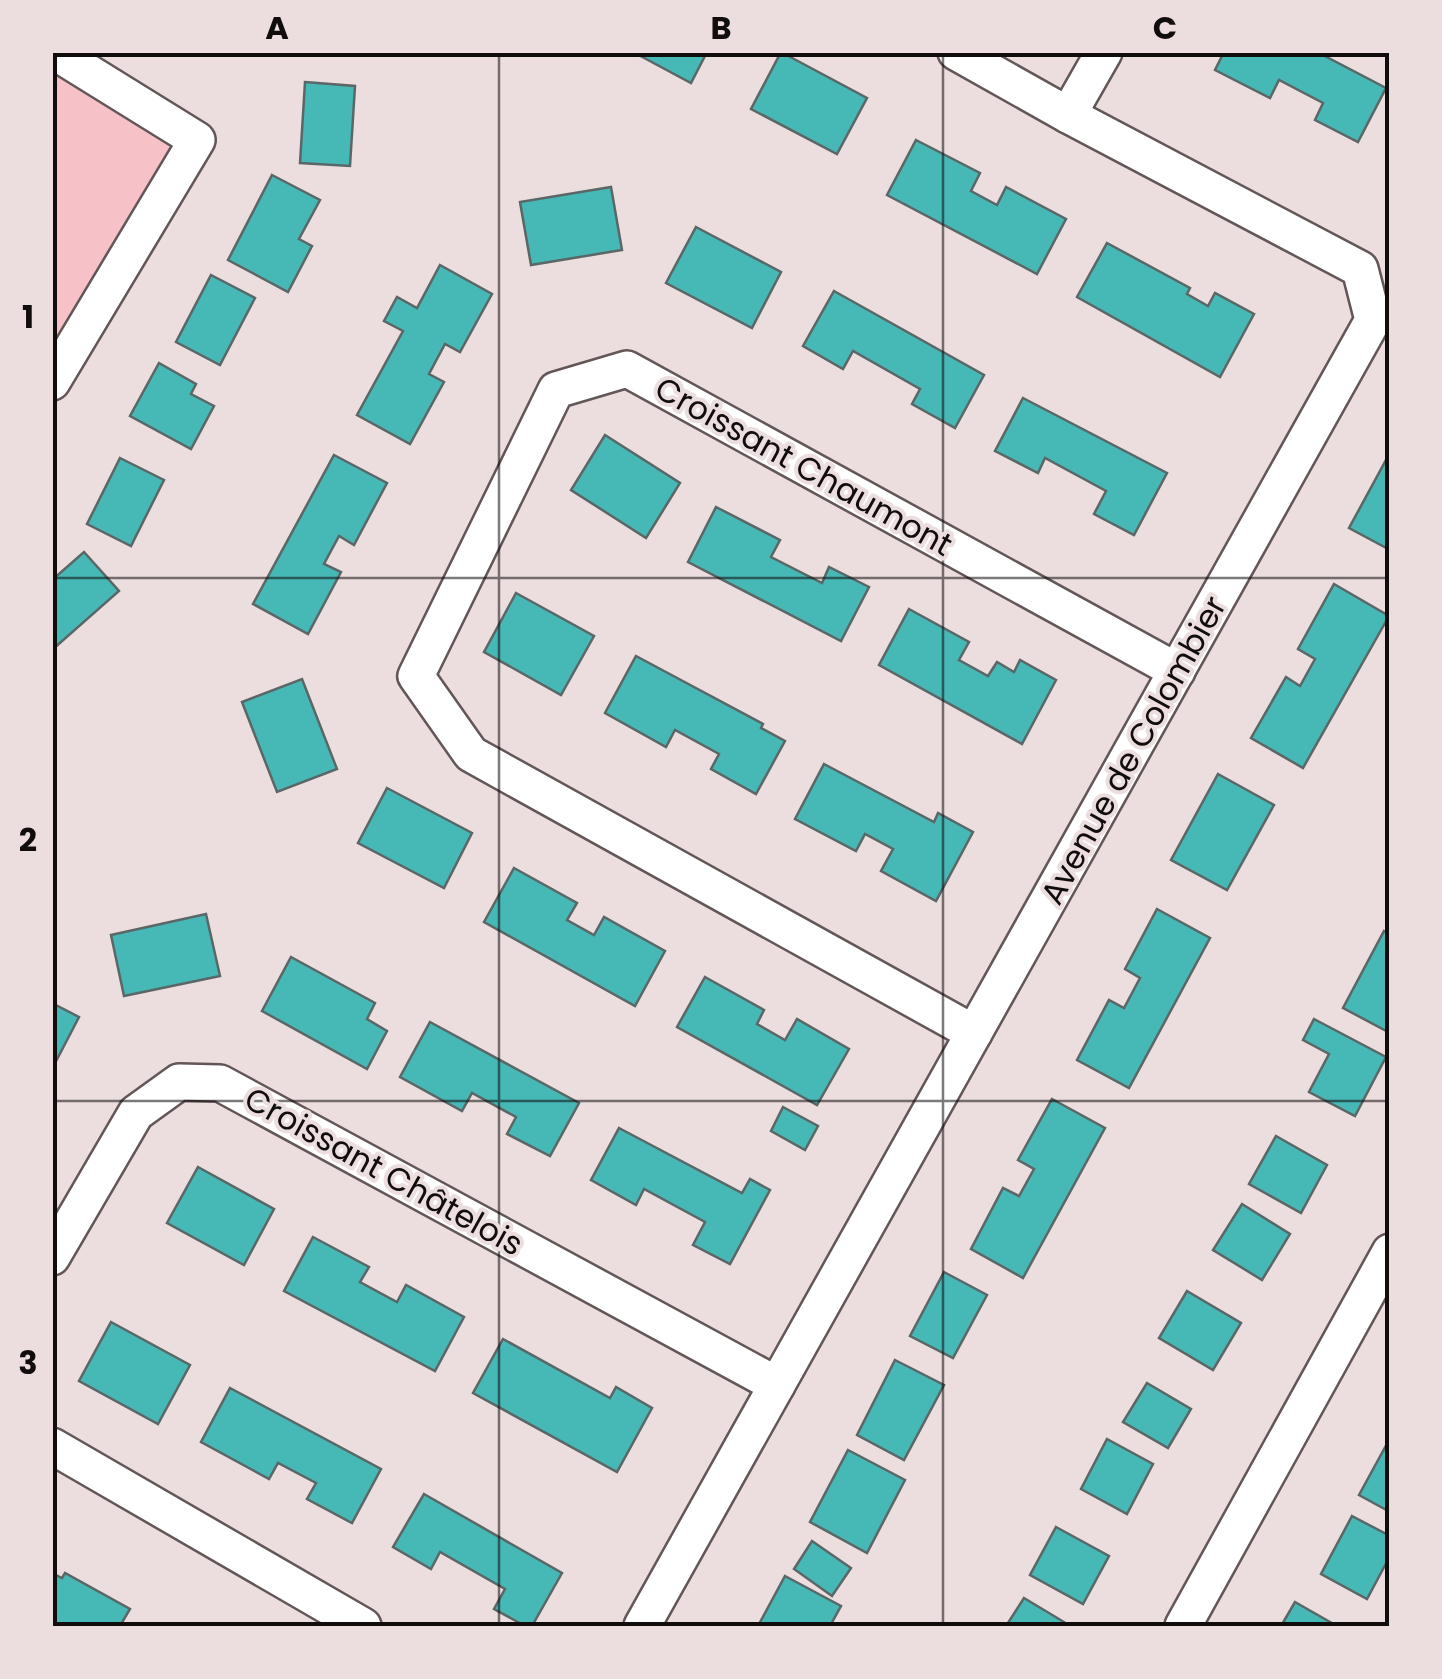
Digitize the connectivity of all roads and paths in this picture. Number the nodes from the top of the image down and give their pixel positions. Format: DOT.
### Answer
graph roads {
  1 [pos="56,52"];
  2 [pos="956,52"];
  3 [pos="1104,52"];
  4 [pos="1068,115"];
  5 [pos="52,382"];
  6 [pos="1177,671"];
  7 [pos="974,1033"];
  8 [pos="1389,1254"];
  9 [pos="52,1258"];
  10 [pos="777,1385"];
  11 [pos="52,1446"];
  12 [pos="363,1626"];
  13 [pos="642,1626"];
  14 [pos="1182,1626"];
  1 -- 5 [label="street"];
  2 -- 4 [label="street, Avenue de Colombier"];
  3 -- 4 [label="street"];
  4 -- 6 [label="street, Avenue de Colombier"];
  6 -- 7 [label="street, Avenue de Colombier"];
  6 -- 7 [label="street, Croissant Chaumont"];
  7 -- 10 [label="street, Avenue de Colombier"];
  8 -- 14 [label="street"];
  9 -- 10 [label="street, Croissant Châtelois"];
  10 -- 13 [label="street, Avenue de Colombier"];
  11 -- 12 [label="street"];
}
